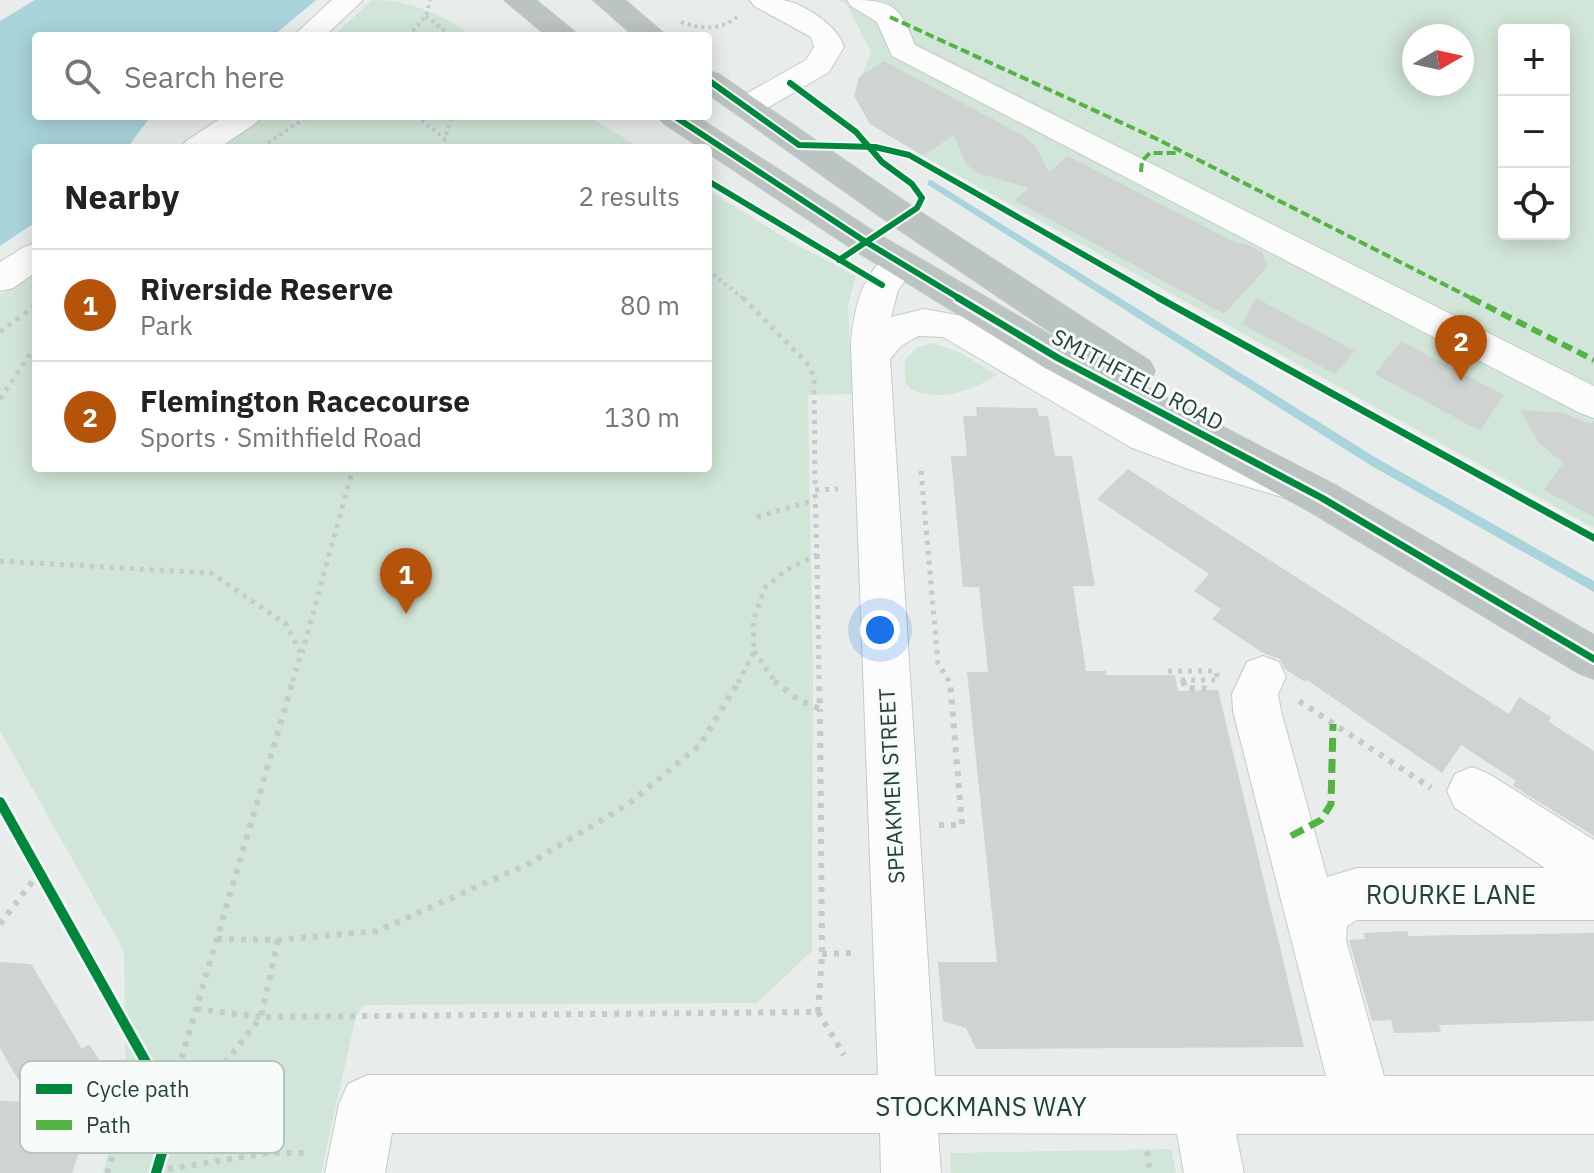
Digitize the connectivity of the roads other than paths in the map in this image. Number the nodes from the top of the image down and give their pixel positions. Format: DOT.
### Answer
graph roads {
  1 [pos="349,0"];
  2 [pos="518,0"];
  3 [pos="607,0"];
  4 [pos="861,0"];
  5 [pos="756,4"];
  6 [pos="313,32"];
  7 [pos="560,32"];
  8 [pos="647,32"];
  9 [pos="729,81"];
  10 [pos="746,107"];
  11 [pos="712,114"];
  12 [pos="239,120"];
  13 [pos="686,120"];
  14 [pos="203,144"];
  15 [pos="917,250"];
  16 [pos="32,258"];
  17 [pos="0,279"];
  18 [pos="870,361"];
  19 [pos="1594,403"];
  20 [pos="1312,493"];
  21 [pos="1594,659"];
  22 [pos="1263,677"];
  23 [pos="1472,791"];
  24 [pos="1594,870"];
  25 [pos="1594,894"];
  26 [pos="1321,948"];
  27 [pos="1594,1105"];
  28 [pos="908,1106"];
  29 [pos="1363,1106"];
  30 [pos="1201,1107"];
  31 [pos="360,1144"];
  32 [pos="911,1173"];
  33 [pos="1214,1173"];
  1 -- 6 [label="street"];
  2 -- 7 [label="highway"];
  3 -- 8 [label="highway"];
  4 -- 19 [label="street"];
  5 -- 9 [label="street"];
  5 -- 10 [label="street"];
  9 -- 10 [label="highway, SMITHFIELD ROAD"];
  10 -- 11 [label="highway"];
  10 -- 15 [label="highway, SMITHFIELD ROAD"];
  12 -- 14 [label="street"];
  13 -- 15 [label="highway, SMITHFIELD ROAD"];
  15 -- 18 [label="street, SPEAKMEN STREET"];
  15 -- 20 [label="highway, SMITHFIELD ROAD"];
  16 -- 17 [label="street"];
  18 -- 20 [label="street"];
  18 -- 28 [label="street, SPEAKMEN STREET"];
  20 -- 21 [label="highway, SMITHFIELD ROAD"];
  22 -- 26 [label="street"];
  23 -- 24 [label="street"];
  25 -- 26 [label="street, ROURKE LANE"];
  26 -- 29 [label="street, ROURKE LANE"];
  27 -- 29 [label="street, STOCKMANS WAY"];
  28 -- 30 [label="street, STOCKMANS WAY"];
  28 -- 31 [label="street, STOCKMANS WAY"];
  28 -- 32 [label="street, SPEAKMEN STREET"];
  29 -- 30 [label="street, STOCKMANS WAY"];
  30 -- 33 [label="street"];
}
